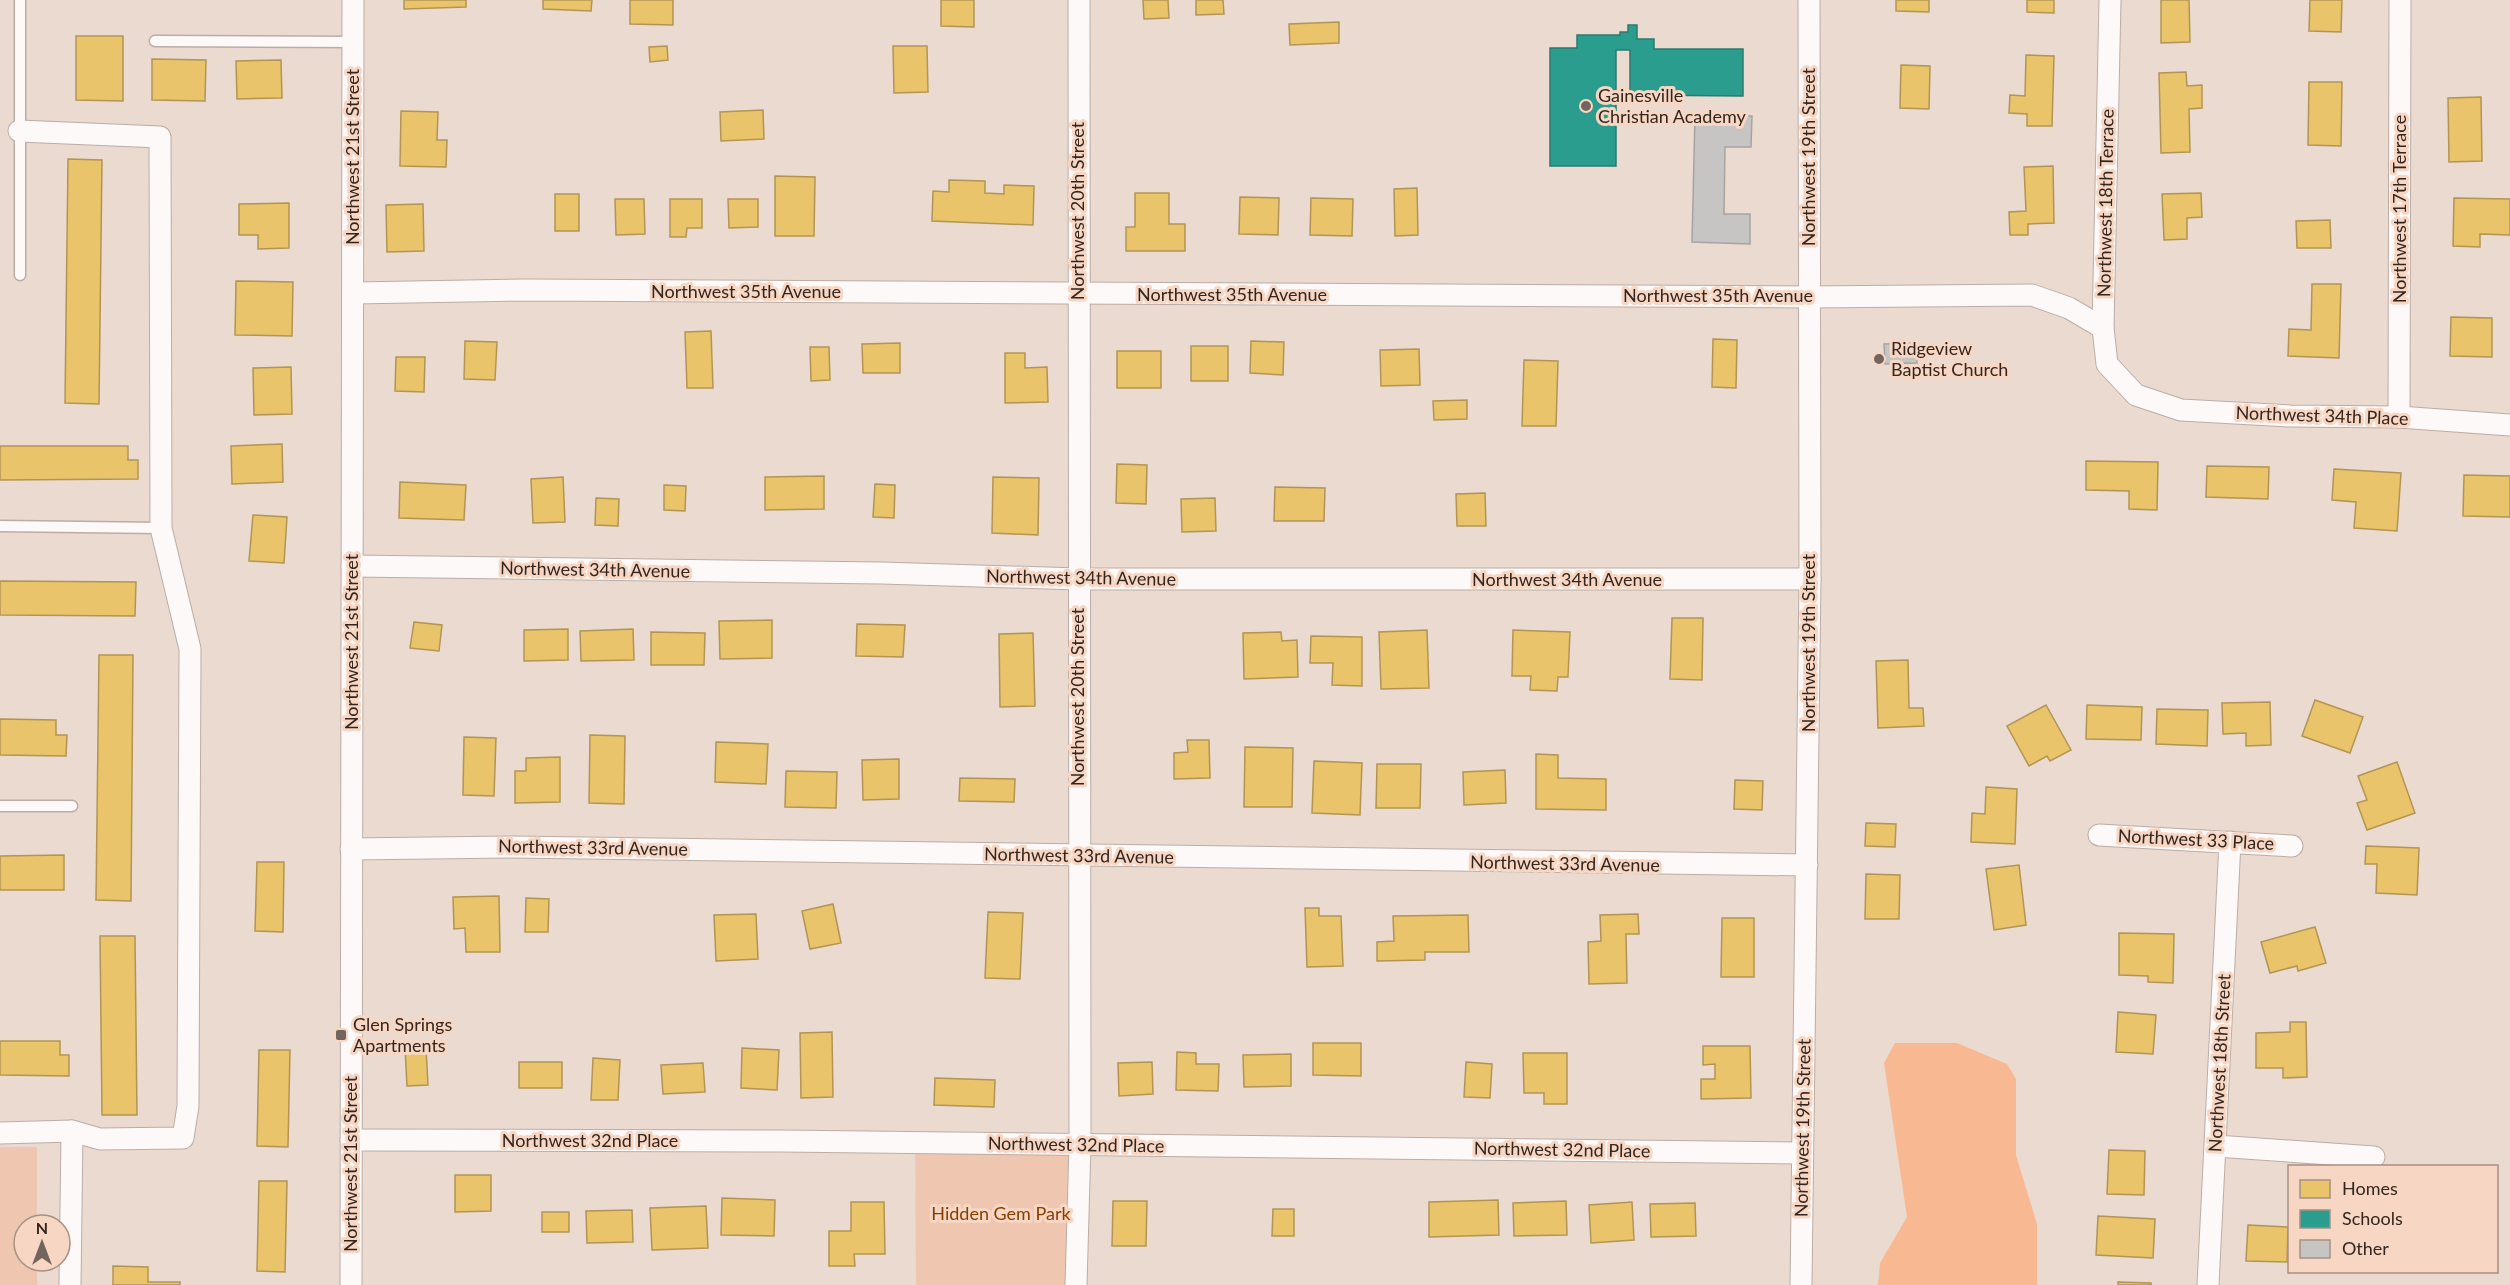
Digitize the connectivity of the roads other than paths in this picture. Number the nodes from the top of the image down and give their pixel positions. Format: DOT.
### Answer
graph roads {
  1 [pos="20,0"];
  2 [pos="353,0"];
  3 [pos="1079,0"];
  4 [pos="1809,0"];
  5 [pos="2110,0"];
  6 [pos="2400,0"];
  7 [pos="154,42"];
  8 [pos="353,42"];
  9 [pos="19,131"];
  10 [pos="20,275"];
  11 [pos="353,293"];
  12 [pos="1077,294"];
  13 [pos="1808,297"];
  14 [pos="2103,328"];
  15 [pos="2136,395"];
  16 [pos="2399,417"];
  17 [pos="2510,425"];
  18 [pos="0,526"];
  19 [pos="161,528"];
  20 [pos="352,566"];
  21 [pos="1078,579"];
  22 [pos="1810,579"];
  23 [pos="0,806"];
  24 [pos="72,806"];
  25 [pos="2099,835"];
  26 [pos="2230,842"];
  27 [pos="2292,846"];
  28 [pos="351,849"];
  29 [pos="1078,856"];
  30 [pos="1807,865"];
  31 [pos="72,1131"];
  32 [pos="0,1132"];
  33 [pos="351,1140"];
  34 [pos="1080,1145"];
  35 [pos="2216,1146"];
  36 [pos="1802,1153"];
  37 [pos="2374,1157"];
  38 [pos="70,1285"];
  39 [pos="351,1285"];
  40 [pos="1076,1285"];
  41 [pos="1801,1285"];
  42 [pos="2208,1285"];
  1 -- 9 [label="lane"];
  2 -- 8 [label="street, Northwest 21st Street"];
  3 -- 12 [label="street, Northwest 20th Street"];
  4 -- 13 [label="street, Northwest 19th Street"];
  5 -- 14 [label="street, Northwest 18th Terrace"];
  6 -- 16 [label="street, Northwest 17th Terrace"];
  7 -- 8 [label="lane"];
  8 -- 11 [label="street, Northwest 21st Street"];
  9 -- 10 [label="lane"];
  9 -- 19 [label="street"];
  11 -- 12 [label="street, Northwest 35th Avenue"];
  11 -- 20 [label="street, Northwest 21st Street"];
  12 -- 13 [label="street, Northwest 35th Avenue"];
  12 -- 21 [label="street, Northwest 20th Street"];
  13 -- 14 [label="street, Northwest 35th Avenue"];
  13 -- 22 [label="street, Northwest 19th Street"];
  14 -- 15 [label="street, Northwest 18th Terrace"];
  15 -- 16 [label="street, Northwest 34th Place"];
  16 -- 17 [label="street, Northwest 34th Place"];
  18 -- 19 [label="lane"];
  19 -- 31 [label="street"];
  20 -- 21 [label="street, Northwest 34th Avenue"];
  20 -- 28 [label="street, Northwest 21st Street"];
  21 -- 22 [label="street, Northwest 34th Avenue"];
  21 -- 29 [label="street, Northwest 20th Street"];
  22 -- 30 [label="street, Northwest 19th Street"];
  23 -- 24 [label="lane"];
  25 -- 26 [label="street, Northwest 33 Place"];
  26 -- 27 [label="street, Northwest 33 Place"];
  26 -- 35 [label="street, Northwest 18th Street"];
  28 -- 29 [label="street, Northwest 33rd Avenue"];
  28 -- 33 [label="street, Northwest 21st Street"];
  29 -- 30 [label="street, Northwest 33rd Avenue"];
  29 -- 34 [label="street, Northwest 20th Street"];
  30 -- 36 [label="street, Northwest 19th Street"];
  31 -- 32 [label="street"];
  31 -- 38 [label="street"];
  33 -- 34 [label="street, Northwest 32nd Place"];
  33 -- 39 [label="street, Northwest 21st Street"];
  34 -- 36 [label="street, Northwest 32nd Place"];
  34 -- 40 [label="street, Northwest 20th Street"];
  35 -- 37 [label="street"];
  35 -- 42 [label="street, Northwest 18th Street"];
  36 -- 41 [label="street, Northwest 19th Street"];
}
